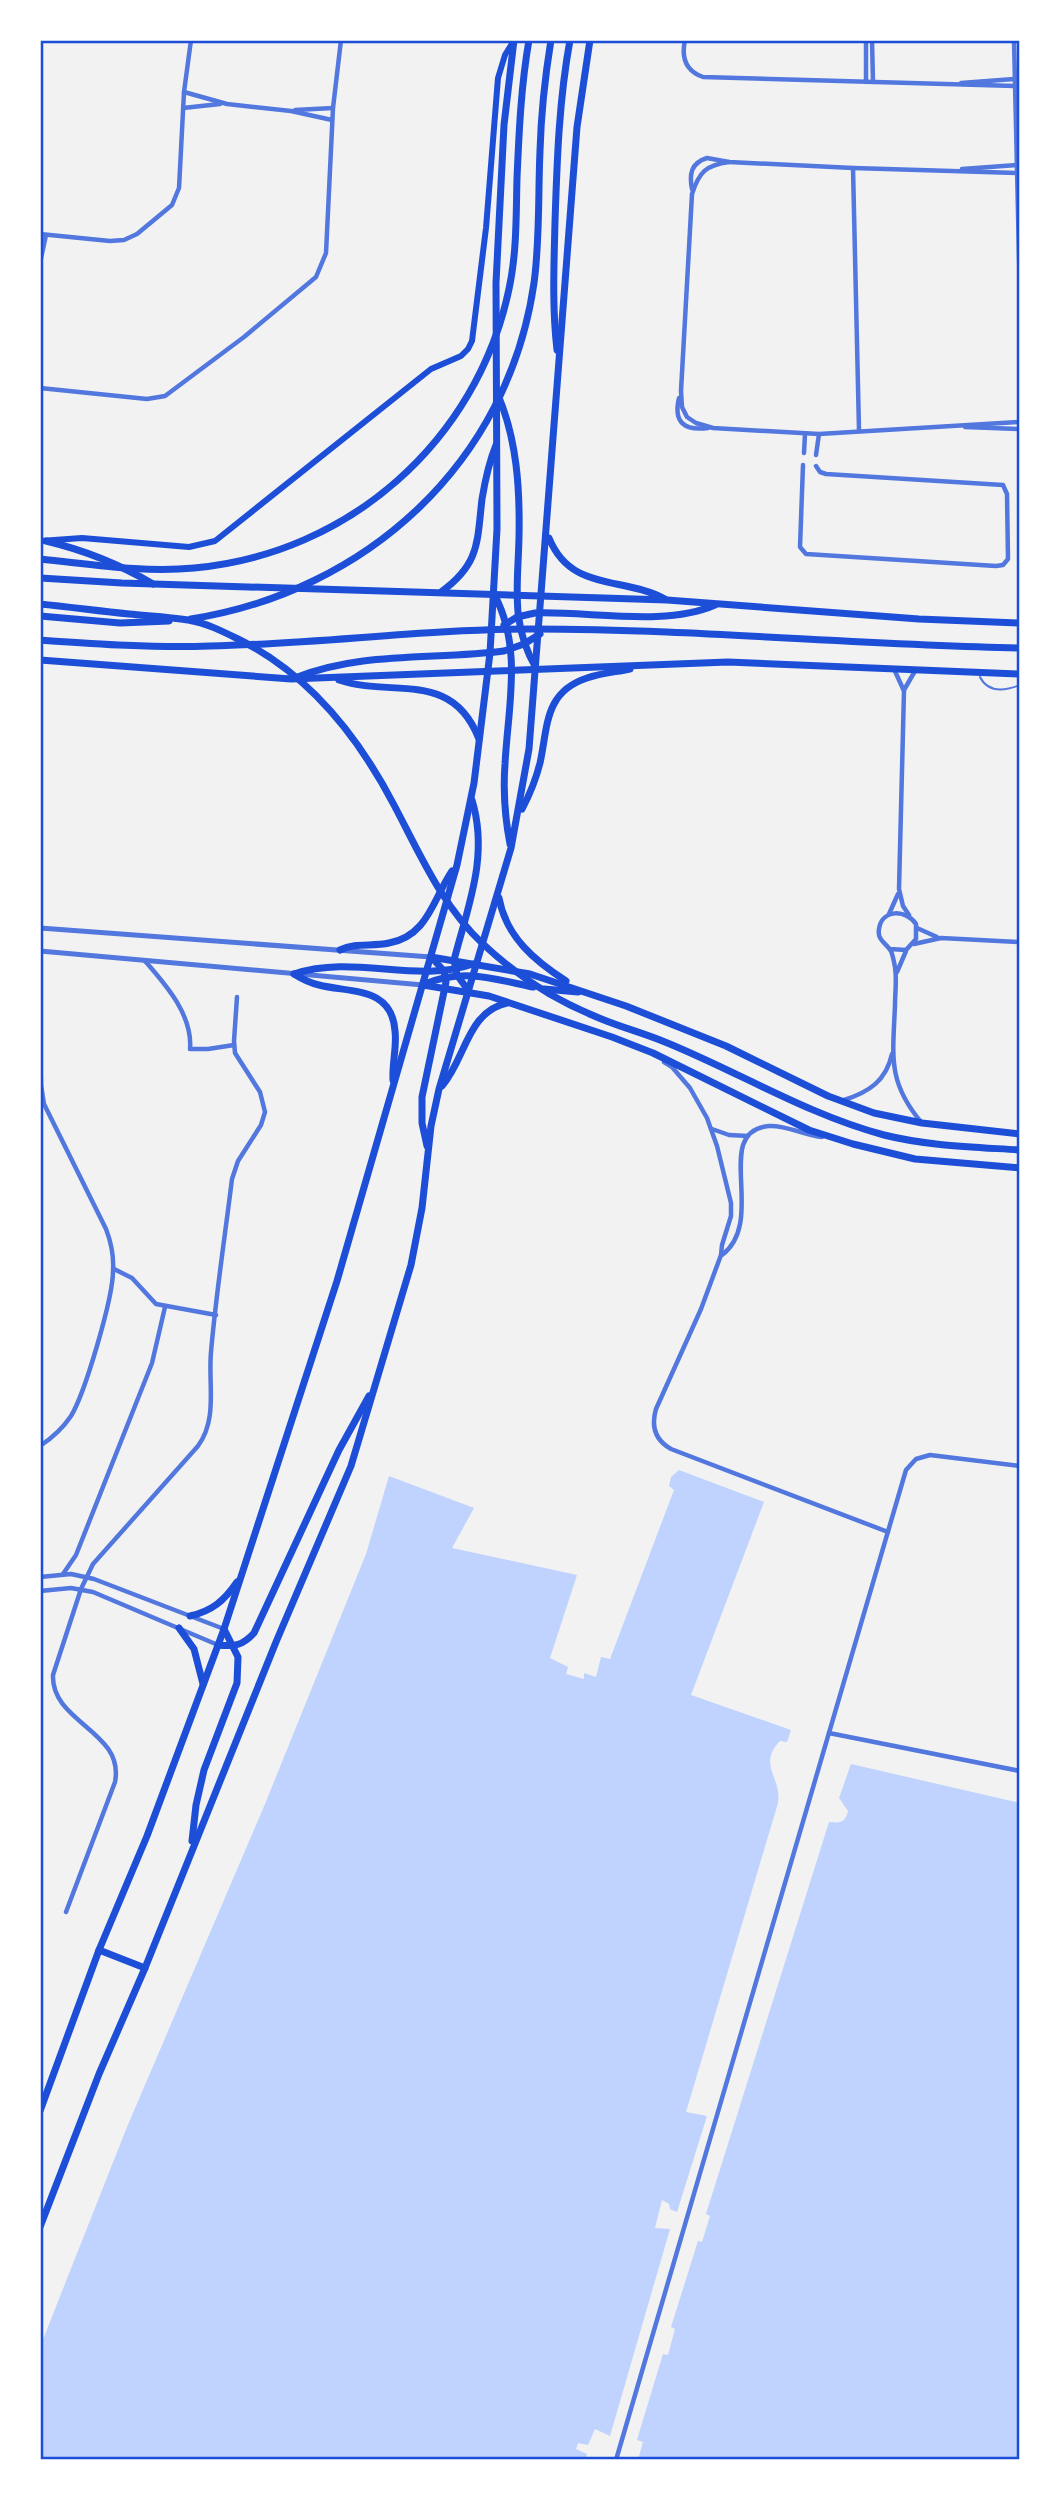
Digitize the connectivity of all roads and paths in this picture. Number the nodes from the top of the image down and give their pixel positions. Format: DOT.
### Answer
graph roads {
  1 [pos="191,40"];
  2 [pos="341,40"];
  3 [pos="529,40"];
  4 [pos="551,40"];
  5 [pos="570,40"];
  6 [pos="590,40"];
  7 [pos="685,40"];
  8 [pos="869,40"];
  9 [pos="1014,40"];
  10 [pos="514,41"];
  11 [pos="1014,79"];
  12 [pos="866,82"];
  13 [pos="873,82"];
  14 [pos="957,84"];
  15 [pos="1015,86"];
  16 [pos="184,93"];
  17 [pos="227,104"];
  18 [pos="183,108"];
  19 [pos="332,108"];
  20 [pos="291,111"];
  21 [pos="332,120"];
  22 [pos="729,162"];
  23 [pos="1017,165"];
  24 [pos="853,168"];
  25 [pos="958,170"];
  26 [pos="1017,173"];
  27 [pos="692,194"];
  28 [pos="43,234"];
  29 [pos="40,263"];
  30 [pos="1020,299"];
  31 [pos="560,368"];
  32 [pos="40,388"];
  33 [pos="495,388"];
  34 [pos="681,391"];
  35 [pos="1020,422"];
  36 [pos="961,426"];
  37 [pos="713,428"];
  38 [pos="1020,429"];
  39 [pos="859,430"];
  40 [pos="805,434"];
  41 [pos="819,434"];
  42 [pos="497,441"];
  43 [pos="804,453"];
  44 [pos="816,454"];
  45 [pos="803,465"];
  46 [pos="816,466"];
  47 [pos="547,534"];
  48 [pos="42,541"];
  49 [pos="40,559"];
  50 [pos="40,578"];
  51 [pos="153,584"];
  52 [pos="441,592"];
  53 [pos="493,594"];
  54 [pos="516,594"];
  55 [pos="542,595"];
  56 [pos="667,600"];
  57 [pos="719,603"];
  58 [pos="40,604"];
  59 [pos="541,613"];
  60 [pos="40,616"];
  61 [pos="517,617"];
  62 [pos="1018,620"];
  63 [pos="507,623"];
  64 [pos="540,634"];
  65 [pos="491,639"];
  66 [pos="40,640"];
  67 [pos="524,644"];
  68 [pos="1020,648"];
  69 [pos="512,650"];
  70 [pos="490,653"];
  71 [pos="40,660"];
  72 [pos="655,664"];
  73 [pos="893,668"];
  74 [pos="537,669"];
  75 [pos="917,669"];
  76 [pos="512,670"];
  77 [pos="488,671"];
  78 [pos="979,672"];
  79 [pos="1020,674"];
  80 [pos="291,679"];
  81 [pos="335,679"];
  82 [pos="1020,685"];
  83 [pos="904,691"];
  84 [pos="480,741"];
  85 [pos="472,800"];
  86 [pos="518,815"];
  87 [pos="511,848"];
  88 [pos="457,865"];
  89 [pos="899,889"];
  90 [pos="498,895"];
  91 [pos="889,915"];
  92 [pos="909,916"];
  93 [pos="40,928"];
  94 [pos="917,928"];
  95 [pos="941,938"];
  96 [pos="1020,942"];
  97 [pos="914,944"];
  98 [pos="890,949"];
  99 [pos="340,950"];
  100 [pos="906,950"];
  101 [pos="40,951"];
  102 [pos="431,957"];
  103 [pos="454,960"];
  104 [pos="145,961"];
  105 [pos="477,963"];
  106 [pos="427,971"];
  107 [pos="456,972"];
  108 [pos="294,974"];
  109 [pos="444,974"];
  110 [pos="473,975"];
  111 [pos="896,979"];
  112 [pos="423,985"];
  113 [pos="446,988"];
  114 [pos="468,991"];
  115 [pos="586,992"];
  116 [pos="237,997"];
  117 [pos="511,1002"];
  118 [pos="40,1033"];
  119 [pos="234,1045"];
  120 [pos="893,1050"];
  121 [pos="653,1053"];
  122 [pos="394,1087"];
  123 [pos="439,1089"];
  124 [pos="841,1101"];
  125 [pos="922,1123"];
  126 [pos="711,1129"];
  127 [pos="1020,1134"];
  128 [pos="748,1136"];
  129 [pos="832,1137"];
  130 [pos="428,1150"];
  131 [pos="1020,1150"];
  132 [pos="1020,1168"];
  133 [pos="721,1255"];
  134 [pos="114,1269"];
  135 [pos="165,1307"];
  136 [pos="216,1315"];
  137 [pos="376,1386"];
  138 [pos="40,1446"];
  139 [pos="1020,1466"];
  140 [pos="888,1532"];
  141 [pos="243,1572"];
  142 [pos="63,1574"];
  143 [pos="40,1577"];
  144 [pos="86,1577"];
  145 [pos="81,1589"];
  146 [pos="40,1591"];
  147 [pos="190,1616"];
  148 [pos="179,1628"];
  149 [pos="224,1629"];
  150 [pos="218,1645"];
  151 [pos="234,1647"];
  152 [pos="204,1686"];
  153 [pos="829,1733"];
  154 [pos="1020,1771"];
  155 [pos="191,1852"];
  156 [pos="66,1912"];
  157 [pos="99,1950"];
  158 [pos="145,1968"];
  159 [pos="40,2111"];
  160 [pos="40,2227"];
  161 [pos="616,2460"];
  1 -- 16 [label="street"];
  2 -- 19 [label="street"];
  3 -- 49 [label="main road"];
  4 -- 60 [label="main road"];
  5 -- 31 [label="main road"];
  6 -- 31 [label="main road"];
  7 -- 12 [label="street"];
  8 -- 12 [label="street"];
  8 -- 13 [label="street"];
  9 -- 11 [label="street"];
  10 -- 33 [label="main road"];
  10 -- 48 [label="main road"];
  11 -- 14 [label="street"];
  11 -- 15 [label="street"];
  12 -- 13 [label="street"];
  13 -- 14 [label="street"];
  14 -- 15 [label="street"];
  15 -- 23 [label="street"];
  16 -- 17 [label="street"];
  16 -- 18 [label="street"];
  17 -- 18 [label="street"];
  17 -- 20 [label="street"];
  18 -- 28 [label="street"];
  19 -- 20 [label="street"];
  19 -- 21 [label="street"];
  20 -- 21 [label="street"];
  21 -- 32 [label="street"];
  22 -- 24 [label="street"];
  22 -- 27 [label="street"];
  22 -- 27 [label="street"];
  23 -- 25 [label="street"];
  23 -- 26 [label="street"];
  24 -- 25 [label="street"];
  24 -- 39 [label="street"];
  25 -- 26 [label="street"];
  26 -- 30 [label="street"];
  27 -- 34 [label="street"];
  28 -- 29 [label="street"];
  31 -- 47 [label="main road"];
  33 -- 42 [label="main road"];
  33 -- 54 [label="main road"];
  34 -- 37 [label="street"];
  34 -- 37 [label="street"];
  35 -- 36 [label="street"];
  36 -- 38 [label="street"];
  36 -- 39 [label="street"];
  37 -- 40 [label="street"];
  39 -- 41 [label="street"];
  40 -- 41 [label="street"];
  40 -- 43 [label="street"];
  41 -- 44 [label="street"];
  42 -- 52 [label="main road"];
  42 -- 53 [label="main road"];
  45 -- 46 [label="street"];
  47 -- 55 [label="main road"];
  47 -- 56 [label="main road"];
  48 -- 51 [label="main road"];
  50 -- 51 [label="main road"];
  51 -- 52 [label="main road"];
  52 -- 53 [label="main road"];
  53 -- 54 [label="main road"];
  53 -- 63 [label="main road"];
  53 -- 65 [label="main road"];
  54 -- 55 [label="main road"];
  54 -- 61 [label="main road"];
  55 -- 56 [label="main road"];
  55 -- 59 [label="main road"];
  56 -- 57 [label="main road"];
  57 -- 59 [label="main road"];
  57 -- 62 [label="main road"];
  58 -- 131 [label="main road"];
  59 -- 61 [label="main road"];
  59 -- 64 [label="main road"];
  61 -- 63 [label="main road"];
  61 -- 67 [label="main road"];
  63 -- 65 [label="main road"];
  63 -- 69 [label="main road"];
  64 -- 67 [label="main road"];
  64 -- 74 [label="main road"];
  65 -- 70 [label="main road"];
  66 -- 68 [label="main road"];
  67 -- 69 [label="main road"];
  67 -- 74 [label="main road"];
  69 -- 70 [label="main road"];
  69 -- 76 [label="main road"];
  70 -- 77 [label="main road"];
  70 -- 80 [label="main road"];
  71 -- 80 [label="main road"];
  72 -- 73 [label="main road"];
  72 -- 74 [label="main road"];
  72 -- 86 [label="main road"];
  73 -- 75 [label="main road"];
  73 -- 83 [label="street"];
  74 -- 76 [label="main road"];
  74 -- 86 [label="main road"];
  75 -- 78 [label="main road"];
  75 -- 83 [label="street"];
  76 -- 77 [label="main road"];
  76 -- 87 [label="main road"];
  77 -- 81 [label="main road"];
  77 -- 84 [label="main road"];
  78 -- 79 [label="main road"];
  78 -- 82 [label="lane"];
  80 -- 81 [label="main road"];
  81 -- 84 [label="main road"];
  83 -- 89 [label="street"];
  84 -- 85 [label="main road"];
  85 -- 88 [label="main road"];
  85 -- 103 [label="main road"];
  86 -- 87 [label="main road"];
  87 -- 90 [label="main road"];
  88 -- 99 [label="main road"];
  88 -- 102 [label="main road"];
  89 -- 91 [label="street"];
  89 -- 92 [label="street"];
  90 -- 105 [label="main road"];
  90 -- 115 [label="main road"];
  91 -- 92 [label="street"];
  91 -- 98 [label="street"];
  92 -- 94 [label="street"];
  93 -- 99 [label="street"];
  94 -- 95 [label="street"];
  94 -- 97 [label="street"];
  95 -- 96 [label="street"];
  95 -- 97 [label="street"];
  97 -- 100 [label="street"];
  98 -- 100 [label="street"];
  98 -- 111 [label="street"];
  99 -- 102 [label="street"];
  100 -- 111 [label="street"];
  101 -- 104 [label="street"];
  102 -- 103 [label="main road"];
  102 -- 106 [label="main road"];
  102 -- 109 [label="main road"];
  103 -- 105 [label="main road"];
  103 -- 107 [label="main road"];
  104 -- 108 [label="street"];
  104 -- 119 [label="street"];
  105 -- 107 [label="main road"];
  105 -- 110 [label="main road"];
  105 -- 115 [label="main road"];
  106 -- 108 [label="main road"];
  106 -- 109 [label="main road"];
  106 -- 112 [label="main road"];
  107 -- 109 [label="main road"];
  107 -- 110 [label="main road"];
  107 -- 114 [label="main road"];
  108 -- 112 [label="street"];
  108 -- 122 [label="main road"];
  109 -- 112 [label="main road"];
  109 -- 113 [label="main road"];
  110 -- 114 [label="main road"];
  110 -- 115 [label="main road"];
  111 -- 120 [label="street"];
  112 -- 113 [label="main road"];
  112 -- 122 [label="main road"];
  113 -- 114 [label="main road"];
  113 -- 130 [label="main road"];
  114 -- 117 [label="main road"];
  114 -- 123 [label="main road"];
  115 -- 124 [label="main road"];
  116 -- 119 [label="street"];
  117 -- 121 [label="main road"];
  117 -- 123 [label="main road"];
  118 -- 134 [label="street"];
  119 -- 136 [label="street"];
  120 -- 124 [label="street"];
  120 -- 125 [label="street"];
  121 -- 126 [label="street"];
  121 -- 129 [label="main road"];
  122 -- 141 [label="main road"];
  123 -- 130 [label="main road"];
  124 -- 125 [label="main road"];
  125 -- 127 [label="main road"];
  126 -- 128 [label="street"];
  126 -- 133 [label="street"];
  128 -- 129 [label="street"];
  128 -- 133 [label="street"];
  129 -- 132 [label="main road"];
  130 -- 137 [label="main road"];
  133 -- 140 [label="street"];
  134 -- 135 [label="street"];
  134 -- 138 [label="street"];
  135 -- 136 [label="street"];
  135 -- 142 [label="street"];
  136 -- 144 [label="street"];
  137 -- 151 [label="main road"];
  137 -- 155 [label="main road"];
  139 -- 140 [label="street"];
  140 -- 153 [label="street"];
  141 -- 147 [label="main road"];
  141 -- 149 [label="main road"];
  142 -- 143 [label="street"];
  142 -- 144 [label="street"];
  144 -- 145 [label="street"];
  144 -- 147 [label="street"];
  145 -- 146 [label="street"];
  145 -- 148 [label="street"];
  145 -- 156 [label="street"];
  147 -- 149 [label="street"];
  148 -- 150 [label="street"];
  148 -- 152 [label="main road"];
  149 -- 150 [label="main road"];
  149 -- 151 [label="main road"];
  150 -- 151 [label="main road"];
  150 -- 152 [label="main road"];
  151 -- 155 [label="main road"];
  152 -- 157 [label="main road"];
  153 -- 154 [label="street"];
  153 -- 161 [label="street"];
  155 -- 158 [label="main road"];
  157 -- 158 [label="main road"];
  157 -- 159 [label="main road"];
  158 -- 160 [label="main road"];
}
